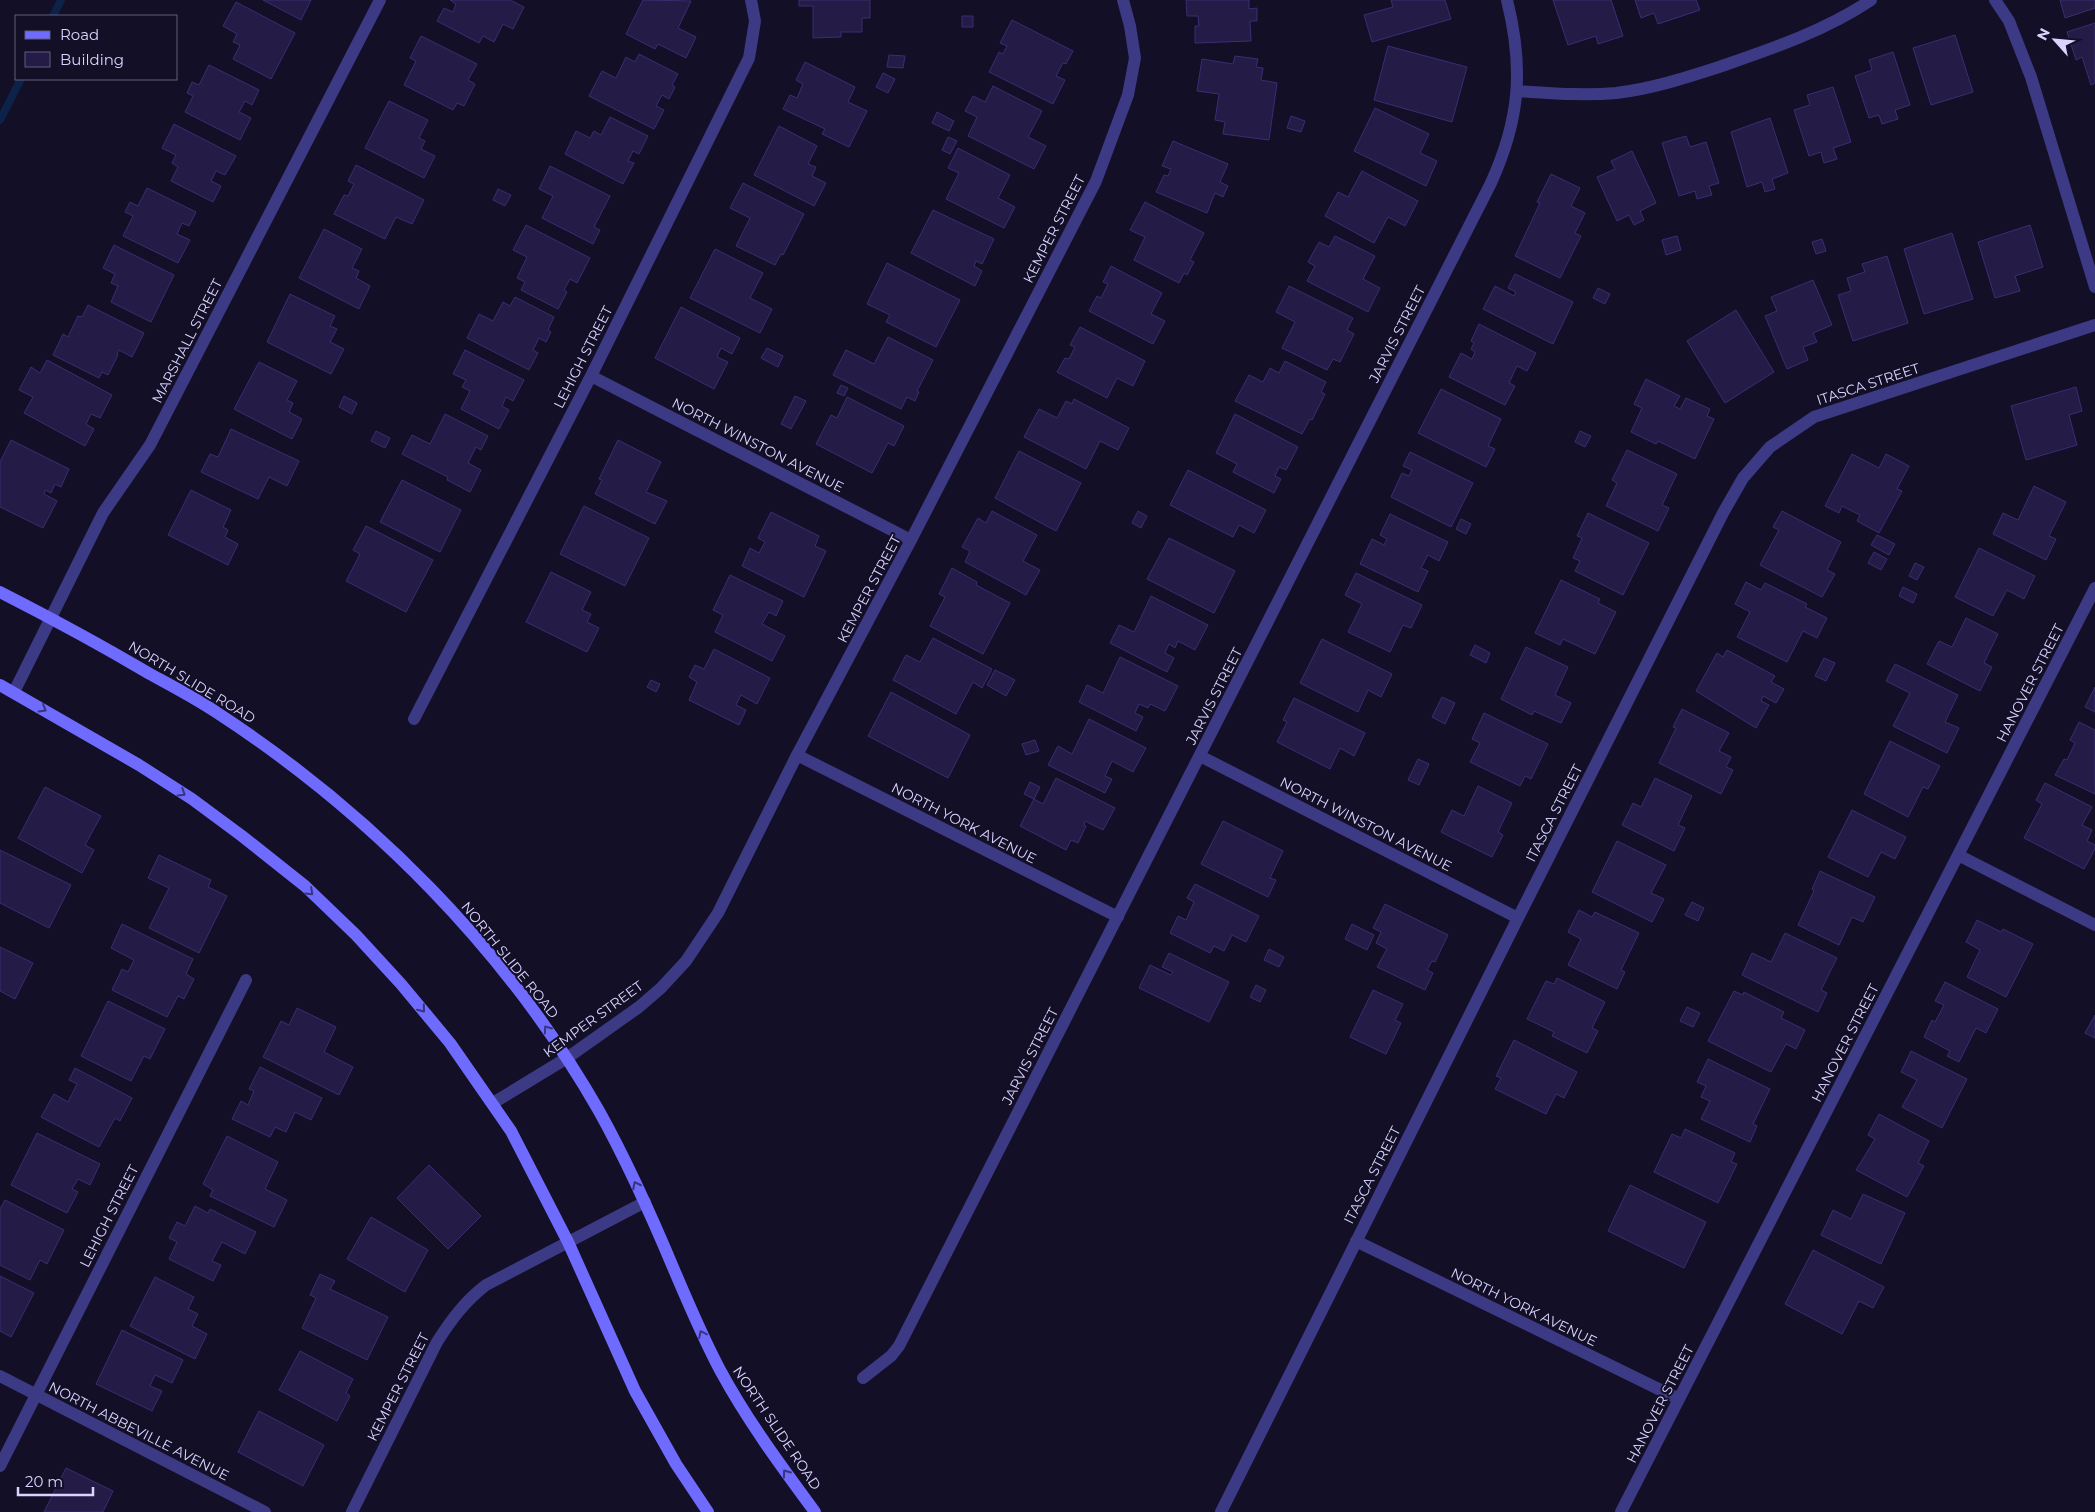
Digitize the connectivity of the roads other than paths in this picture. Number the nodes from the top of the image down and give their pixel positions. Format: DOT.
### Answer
graph roads {
  1 [pos="380,0"];
  2 [pos="751,0"];
  3 [pos="1123,0"];
  4 [pos="1507,0"];
  5 [pos="1871,0"];
  6 [pos="1995,0"];
  7 [pos="1517,91"];
  8 [pos="2095,287"];
  9 [pos="2095,325"];
  10 [pos="591,376"];
  11 [pos="911,540"];
  12 [pos="2095,588"];
  13 [pos="0,592"];
  14 [pos="50,618"];
  15 [pos="0,685"];
  16 [pos="14,692"];
  17 [pos="414,719"];
  18 [pos="798,755"];
  19 [pos="1200,756"];
  20 [pos="1958,855"];
  21 [pos="1118,917"];
  22 [pos="1518,918"];
  23 [pos="2095,925"];
  24 [pos="246,980"];
  25 [pos="567,1058"];
  26 [pos="493,1103"];
  27 [pos="645,1202"];
  28 [pos="1356,1241"];
  29 [pos="568,1242"];
  30 [pos="0,1376"];
  31 [pos="863,1378"];
  32 [pos="36,1395"];
  33 [pos="1679,1399"];
  34 [pos="0,1466"];
  35 [pos="265,1512"];
  36 [pos="352,1512"];
  37 [pos="708,1512"];
  38 [pos="815,1512"];
  39 [pos="1221,1512"];
  40 [pos="1621,1512"];
  1 -- 14 [label="street, MARSHALL STREET"];
  2 -- 10 [label="street, LEHIGH STREET"];
  3 -- 11 [label="street, KEMPER STREET"];
  4 -- 7 [label="street, JARVIS STREET"];
  5 -- 7 [label="street"];
  6 -- 8 [label="street"];
  7 -- 19 [label="street, JARVIS STREET"];
  9 -- 22 [label="street, ITASCA STREET"];
  10 -- 11 [label="street, NORTH WINSTON AVENUE"];
  10 -- 17 [label="street, LEHIGH STREET"];
  11 -- 18 [label="street, KEMPER STREET"];
  12 -- 20 [label="street, HANOVER STREET"];
  13 -- 14 [label="main road, NORTH SLIDE ROAD"];
  14 -- 16 [label="street, MARSHALL STREET"];
  25 -- 14 [label="main road, NORTH SLIDE ROAD, one-way"];
  15 -- 16 [label="main road"];
  16 -- 26 [label="main road, one-way"];
  18 -- 21 [label="street, NORTH YORK AVENUE"];
  18 -- 25 [label="street, KEMPER STREET"];
  19 -- 21 [label="street, JARVIS STREET"];
  19 -- 22 [label="street, NORTH WINSTON AVENUE"];
  20 -- 23 [label="street"];
  20 -- 33 [label="street, HANOVER STREET"];
  21 -- 31 [label="street, JARVIS STREET"];
  22 -- 28 [label="street, ITASCA STREET"];
  24 -- 32 [label="street, LEHIGH STREET"];
  25 -- 26 [label="street, KEMPER STREET"];
  27 -- 25 [label="main road, NORTH SLIDE ROAD, one-way"];
  26 -- 29 [label="main road"];
  27 -- 29 [label="street, KEMPER STREET"];
  38 -- 27 [label="main road, NORTH SLIDE ROAD, one-way"];
  28 -- 33 [label="street, NORTH YORK AVENUE"];
  28 -- 39 [label="street, ITASCA STREET"];
  29 -- 36 [label="street, KEMPER STREET"];
  29 -- 37 [label="main road"];
  30 -- 32 [label="street, NORTH ABBEVILLE AVENUE"];
  32 -- 34 [label="street, LEHIGH STREET"];
  32 -- 35 [label="street, NORTH ABBEVILLE AVENUE"];
  33 -- 40 [label="street, HANOVER STREET"];
}
